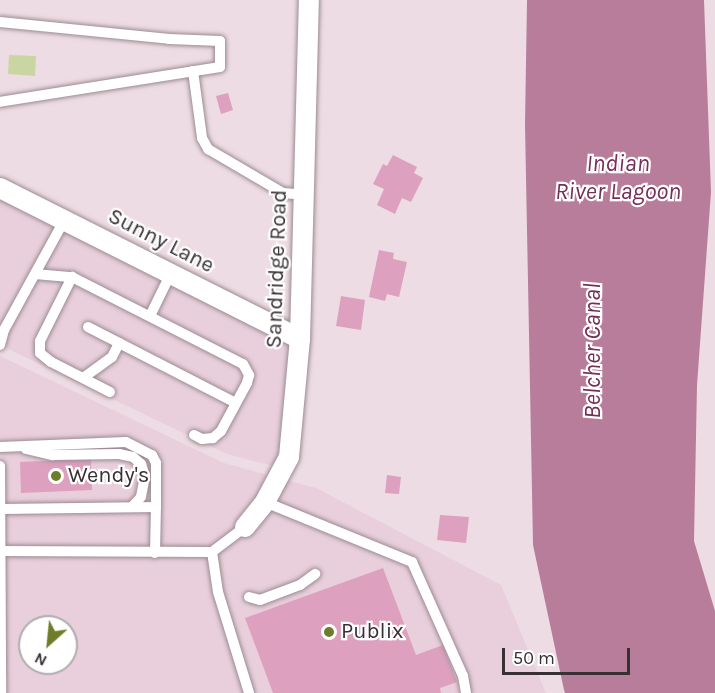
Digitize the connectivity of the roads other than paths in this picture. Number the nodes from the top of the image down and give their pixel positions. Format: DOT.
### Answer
graph roads {
  1 [pos="309,0"];
  2 [pos="0,22"];
  3 [pos="193,71"];
  4 [pos="0,102"];
  5 [pos="0,188"];
  6 [pos="304,195"];
  7 [pos="65,219"];
  8 [pos="171,273"];
  9 [pos="35,274"];
  10 [pos="72,277"];
  11 [pos="150,316"];
  12 [pos="88,327"];
  13 [pos="300,339"];
  14 [pos="119,343"];
  15 [pos="0,345"];
  16 [pos="83,378"];
  17 [pos="110,392"];
  18 [pos="236,403"];
  19 [pos="194,435"];
  20 [pos="18,446"];
  21 [pos="0,447"];
  22 [pos="0,466"];
  23 [pos="265,501"];
  24 [pos="133,506"];
  25 [pos="156,507"];
  26 [pos="2,509"];
  27 [pos="245,527"];
  28 [pos="1,551"];
  29 [pos="212,552"];
  30 [pos="155,553"];
  31 [pos="315,574"];
  32 [pos="249,597"];
  33 [pos="1,693"];
  34 [pos="249,693"];
  35 [pos="466,693"];
  1 -- 6 [label="street, Sandridge Road"];
  2 -- 3 [label="lane"];
  3 -- 4 [label="lane"];
  3 -- 6 [label="lane"];
  5 -- 7 [label="street, Sunny Lane"];
  6 -- 13 [label="street, Sandridge Road"];
  7 -- 8 [label="street, Sunny Lane"];
  7 -- 9 [label="lane"];
  8 -- 11 [label="lane"];
  8 -- 13 [label="street, Sunny Lane"];
  9 -- 10 [label="lane"];
  9 -- 15 [label="lane"];
  10 -- 11 [label="lane"];
  10 -- 16 [label="lane"];
  11 -- 18 [label="lane"];
  12 -- 14 [label="lane"];
  13 -- 23 [label="street, Sandridge Road"];
  14 -- 16 [label="lane"];
  14 -- 18 [label="lane"];
  16 -- 17 [label="lane"];
  18 -- 19 [label="lane"];
  20 -- 21 [label="lane"];
  20 -- 24 [label="lane"];
  20 -- 25 [label="lane"];
  22 -- 26 [label="lane"];
  23 -- 27 [label="street, Sandridge Road"];
  23 -- 35 [label="lane"];
  24 -- 25 [label="lane"];
  24 -- 26 [label="lane"];
  25 -- 30 [label="lane"];
  26 -- 28 [label="lane"];
  27 -- 29 [label="lane"];
  28 -- 30 [label="lane"];
  28 -- 33 [label="lane"];
  29 -- 30 [label="lane"];
  29 -- 34 [label="lane"];
  31 -- 32 [label="lane"];
}
